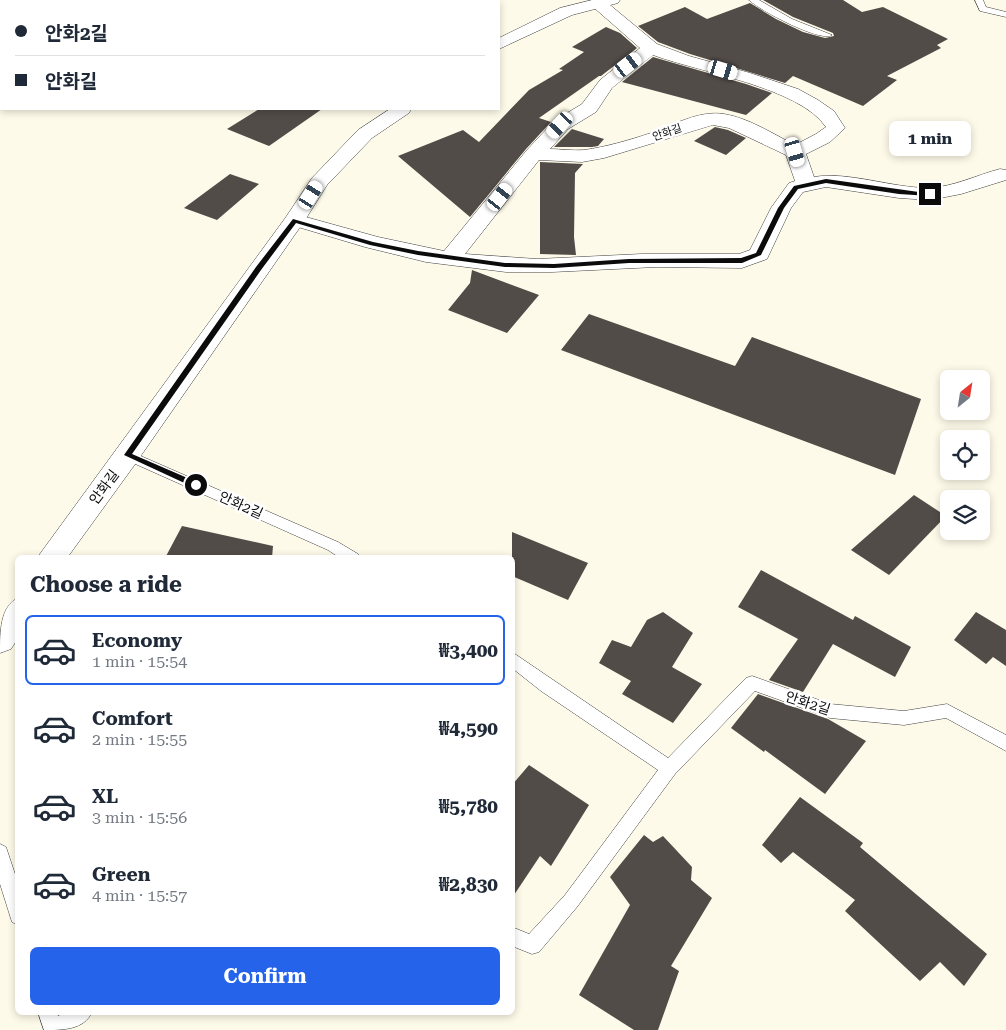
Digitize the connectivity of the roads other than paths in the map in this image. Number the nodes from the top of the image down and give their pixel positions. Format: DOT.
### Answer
graph roads {
  1 [pos="753,0"];
  2 [pos="979,0"];
  3 [pos="605,2"];
  4 [pos="1006,15"];
  5 [pos="828,35"];
  6 [pos="500,44"];
  7 [pos="651,48"];
  8 [pos="401,110"];
  9 [pos="795,152"];
  10 [pos="534,154"];
  11 [pos="1000,175"];
  12 [pos="806,185"];
  13 [pos="295,220"];
  14 [pos="450,259"];
  15 [pos="128,455"];
  16 [pos="54,555"];
  17 [pos="349,555"];
  18 [pos="15,615"];
  19 [pos="0,640"];
  20 [pos="515,661"];
  21 [pos="1006,743"];
  22 [pos="669,768"];
  23 [pos="0,853"];
  24 [pos="15,906"];
  25 [pos="515,937"];
  26 [pos="81,1015"];
  27 [pos="52,1024"];
  1 -- 5 [label="lane"];
  2 -- 4 [label="lane"];
  3 -- 6 [label="street"];
  3 -- 7 [label="street"];
  7 -- 9 [label="street"];
  7 -- 10 [label="street"];
  8 -- 13 [label="street, 안화길"];
  9 -- 10 [label="street, 안화길"];
  9 -- 12 [label="street"];
  10 -- 14 [label="street"];
  11 -- 12 [label="street"];
  12 -- 14 [label="street"];
  13 -- 14 [label="street"];
  13 -- 15 [label="street, 안화길"];
  15 -- 16 [label="street, 안화길"];
  15 -- 17 [label="lane, 안화2길"];
  18 -- 19 [label="street"];
  20 -- 22 [label="lane"];
  21 -- 22 [label="lane, 안화2길"];
  22 -- 25 [label="lane, 안화2길"];
  23 -- 24 [label="lane"];
  26 -- 27 [label="lane"];
}
